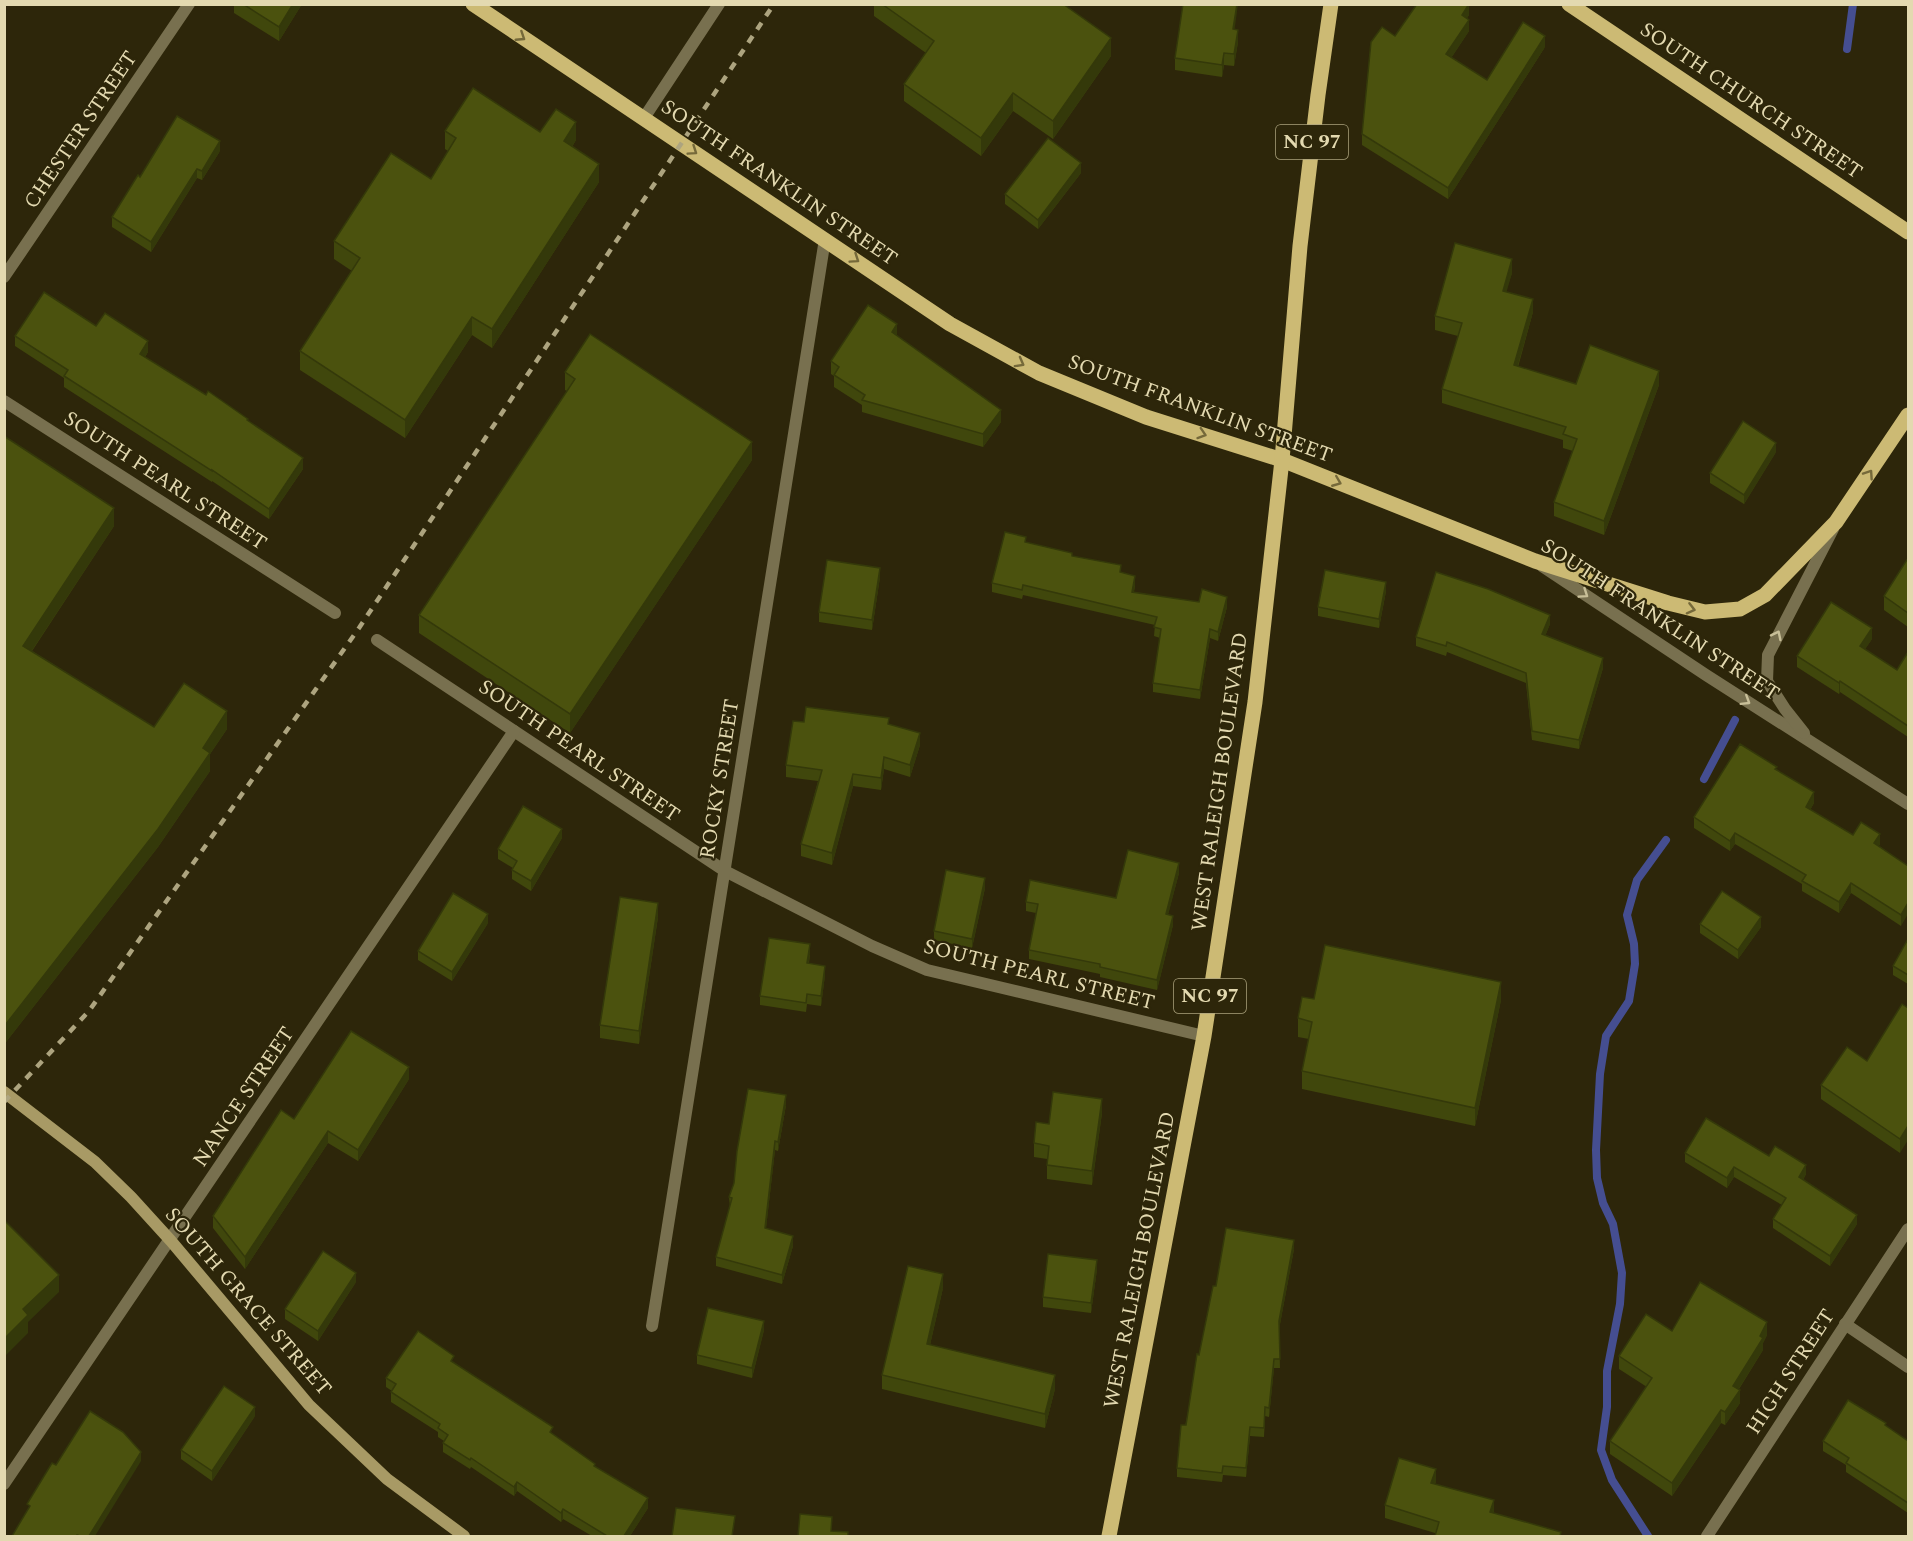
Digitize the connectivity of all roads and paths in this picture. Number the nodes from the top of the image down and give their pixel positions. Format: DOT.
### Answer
graph roads {
  1 [pos="189,4"];
  2 [pos="473,4"];
  3 [pos="719,4"];
  4 [pos="1332,4"];
  5 [pos="1569,4"];
  6 [pos="644,118"];
  7 [pos="1908,232"];
  8 [pos="825,239"];
  9 [pos="4,277"];
  10 [pos="4,401"];
  11 [pos="1908,415"];
  12 [pos="1282,460"];
  13 [pos="1836,522"];
  14 [pos="1535,561"];
  15 [pos="335,612"];
  16 [pos="377,640"];
  17 [pos="514,731"];
  18 [pos="1810,741"];
  19 [pos="1908,804"];
  20 [pos="725,872"];
  21 [pos="1204,1036"];
  22 [pos="4,1092"];
  23 [pos="1908,1229"];
  24 [pos="171,1241"];
  25 [pos="1845,1324"];
  26 [pos="652,1326"];
  27 [pos="1908,1367"];
  28 [pos="4,1484"];
  29 [pos="460,1535"];
  30 [pos="1109,1536"];
  31 [pos="1707,1536"];
  1 -- 9 [label="street, CHESTER STREET"];
  2 -- 6 [label="main road, SOUTH FRANKLIN STREET, one-way"];
  3 -- 6 [label="street"];
  4 -- 12 [label="main road, WEST RALEIGH BOULEVARD / NC 97"];
  5 -- 7 [label="main road, SOUTH CHURCH STREET"];
  6 -- 8 [label="main road, SOUTH FRANKLIN STREET, one-way"];
  8 -- 12 [label="main road, SOUTH FRANKLIN STREET, one-way"];
  8 -- 20 [label="street, ROCKY STREET"];
  10 -- 15 [label="street, SOUTH PEARL STREET"];
  13 -- 11 [label="main road, one-way"];
  12 -- 14 [label="main road, SOUTH FRANKLIN STREET, one-way"];
  12 -- 21 [label="main road, WEST RALEIGH BOULEVARD / NC 97"];
  14 -- 13 [label="main road, one-way"];
  18 -- 13 [label="street, SOUTH FRANKLIN STREET, one-way"];
  14 -- 18 [label="street, SOUTH FRANKLIN STREET, one-way"];
  16 -- 17 [label="street, SOUTH PEARL STREET"];
  17 -- 20 [label="street, SOUTH PEARL STREET"];
  17 -- 24 [label="street, NANCE STREET"];
  18 -- 19 [label="street, SOUTH FRANKLIN STREET"];
  20 -- 21 [label="street, SOUTH PEARL STREET"];
  20 -- 26 [label="street, ROCKY STREET"];
  21 -- 30 [label="main road, WEST RALEIGH BOULEVARD / NC 97"];
  22 -- 24 [label="street, SOUTH GRACE STREET"];
  23 -- 25 [label="street, HIGH STREET"];
  24 -- 28 [label="street, NANCE STREET"];
  24 -- 29 [label="street, SOUTH GRACE STREET"];
  25 -- 27 [label="street"];
  25 -- 31 [label="street, HIGH STREET"];
}
